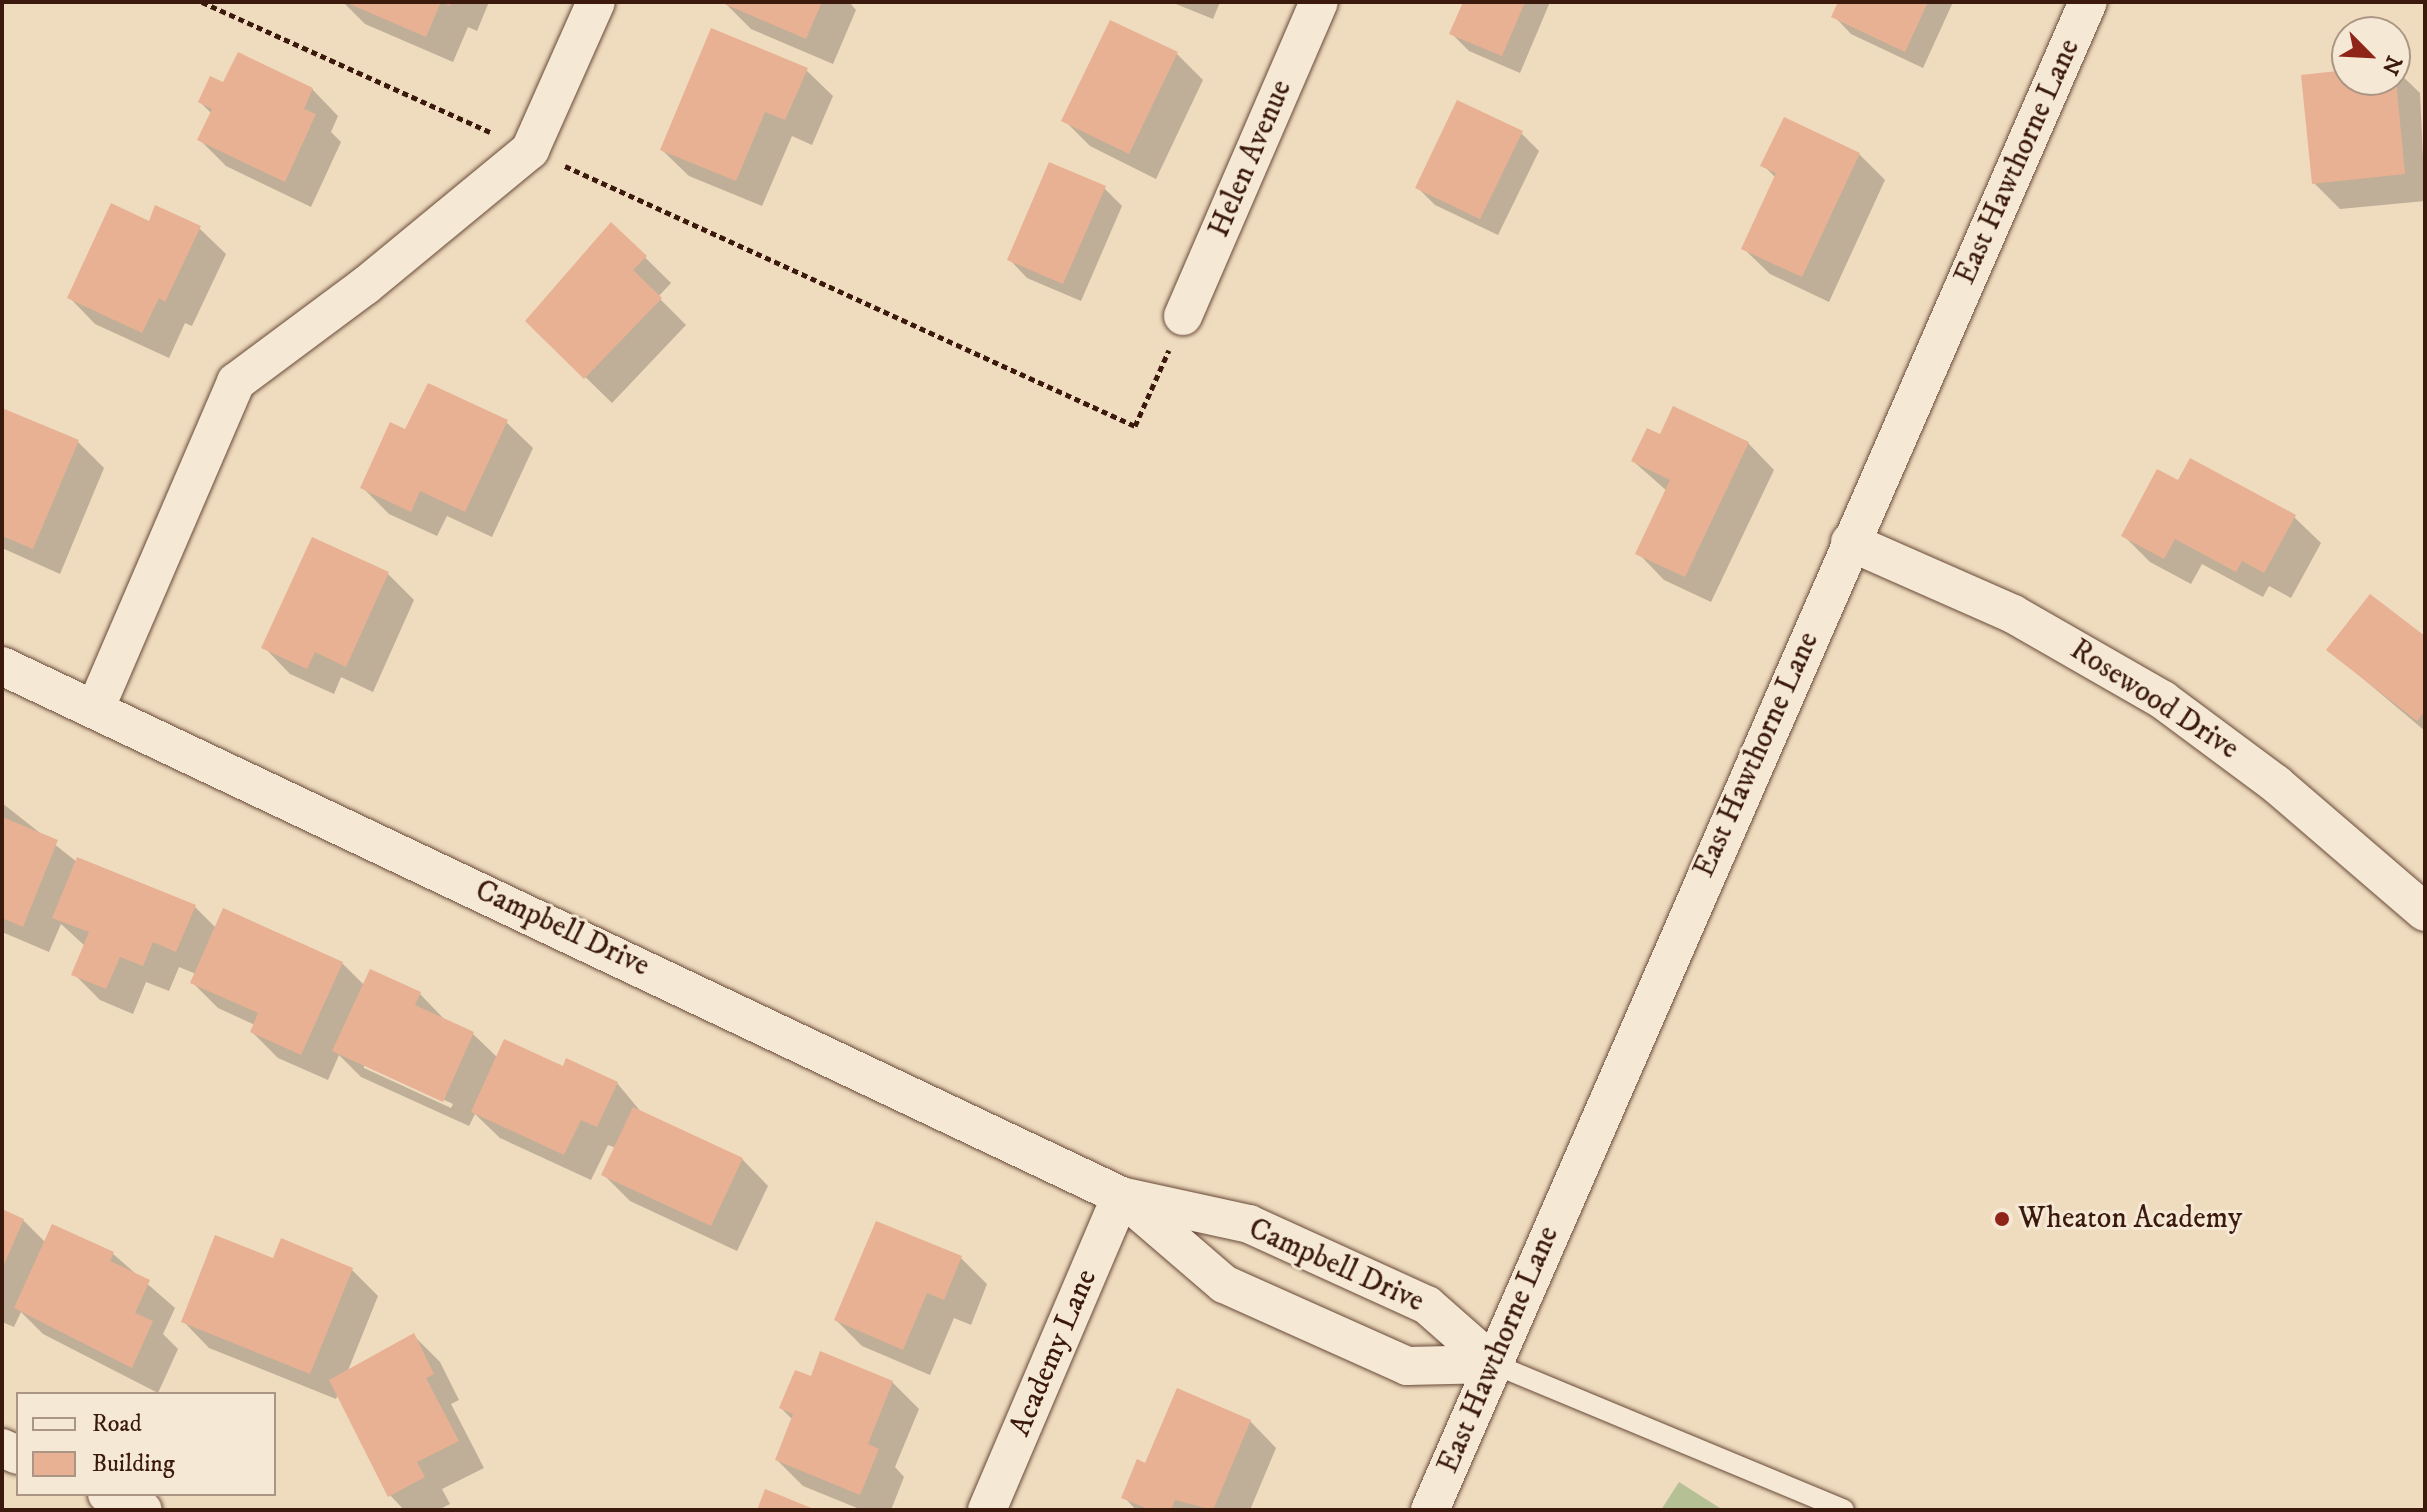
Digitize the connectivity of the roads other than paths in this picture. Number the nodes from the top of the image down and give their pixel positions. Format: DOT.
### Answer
graph roads {
  1 [pos="596,2"];
  2 [pos="1319,2"];
  3 [pos="2088,2"];
  4 [pos="1183,316"];
  5 [pos="1850,542"];
  6 [pos="2,666"];
  7 [pos="96,707"];
  8 [pos="2425,912"];
  9 [pos="1121,1196"];
  10 [pos="1494,1364"];
  11 [pos="112,1496"];
  12 [pos="143,1510"];
  13 [pos="987,1510"];
  14 [pos="1430,1510"];
  15 [pos="1844,1510"];
  1 -- 7 [label="street"];
  2 -- 4 [label="street, Helen Avenue"];
  3 -- 5 [label="street, East Hawthorne Lane"];
  5 -- 8 [label="street, Rosewood Drive"];
  5 -- 10 [label="street, East Hawthorne Lane"];
  6 -- 7 [label="street, Campbell Drive"];
  7 -- 9 [label="street, Campbell Drive"];
  9 -- 10 [label="street, Campbell Drive"];
  9 -- 10 [label="street, Campbell Drive"];
  9 -- 13 [label="street, Academy Lane"];
  10 -- 14 [label="street, East Hawthorne Lane"];
  10 -- 15 [label="lane"];
  11 -- 12 [label="street"];
}
